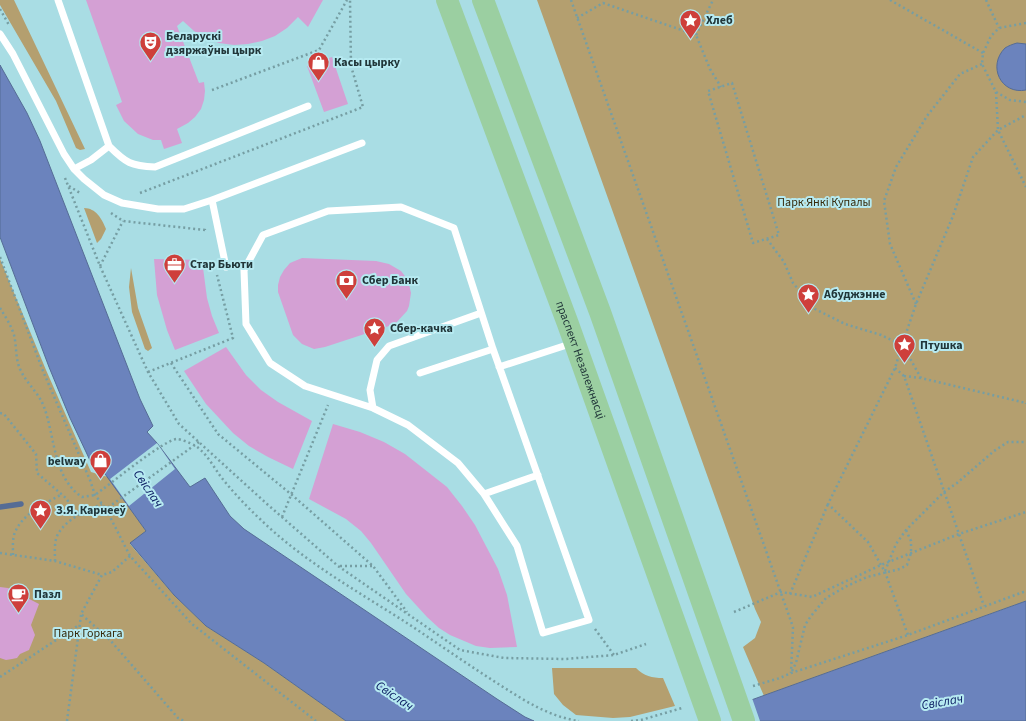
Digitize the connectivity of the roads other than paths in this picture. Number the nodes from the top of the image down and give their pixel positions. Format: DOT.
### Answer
graph roads {
  1 [pos="58,0"];
  2 [pos="447,0"];
  3 [pos="483,0"];
  4 [pos="0,34"];
  5 [pos="308,106"];
  6 [pos="362,144"];
  7 [pos="109,146"];
  8 [pos="74,169"];
  9 [pos="212,200"];
  10 [pos="226,267"];
  11 [pos="481,313"];
  12 [pos="575,342"];
  13 [pos="493,349"];
  14 [pos="499,367"];
  15 [pos="420,373"];
  16 [pos="373,408"];
  17 [pos="538,475"];
  18 [pos="484,494"];
  19 [pos="710,721"];
  20 [pos="744,721"];
  1 -- 7 [label="lane"];
  2 -- 12 [label="main road, праспект Незалежнасці"];
  3 -- 20 [label="main road"];
  4 -- 8 [label="lane"];
  5 -- 7 [label="lane"];
  6 -- 9 [label="lane"];
  7 -- 8 [label="lane"];
  8 -- 9 [label="lane"];
  9 -- 10 [label="lane"];
  11 -- 13 [label="lane"];
  11 -- 16 [label="lane"];
  11 -- 16 [label="lane"];
  12 -- 14 [label="lane"];
  12 -- 19 [label="main road, праспект Незалежнасці"];
  13 -- 14 [label="lane"];
  13 -- 15 [label="lane"];
  14 -- 17 [label="lane"];
  16 -- 18 [label="lane"];
  17 -- 18 [label="lane"];
  17 -- 18 [label="lane"];
}
